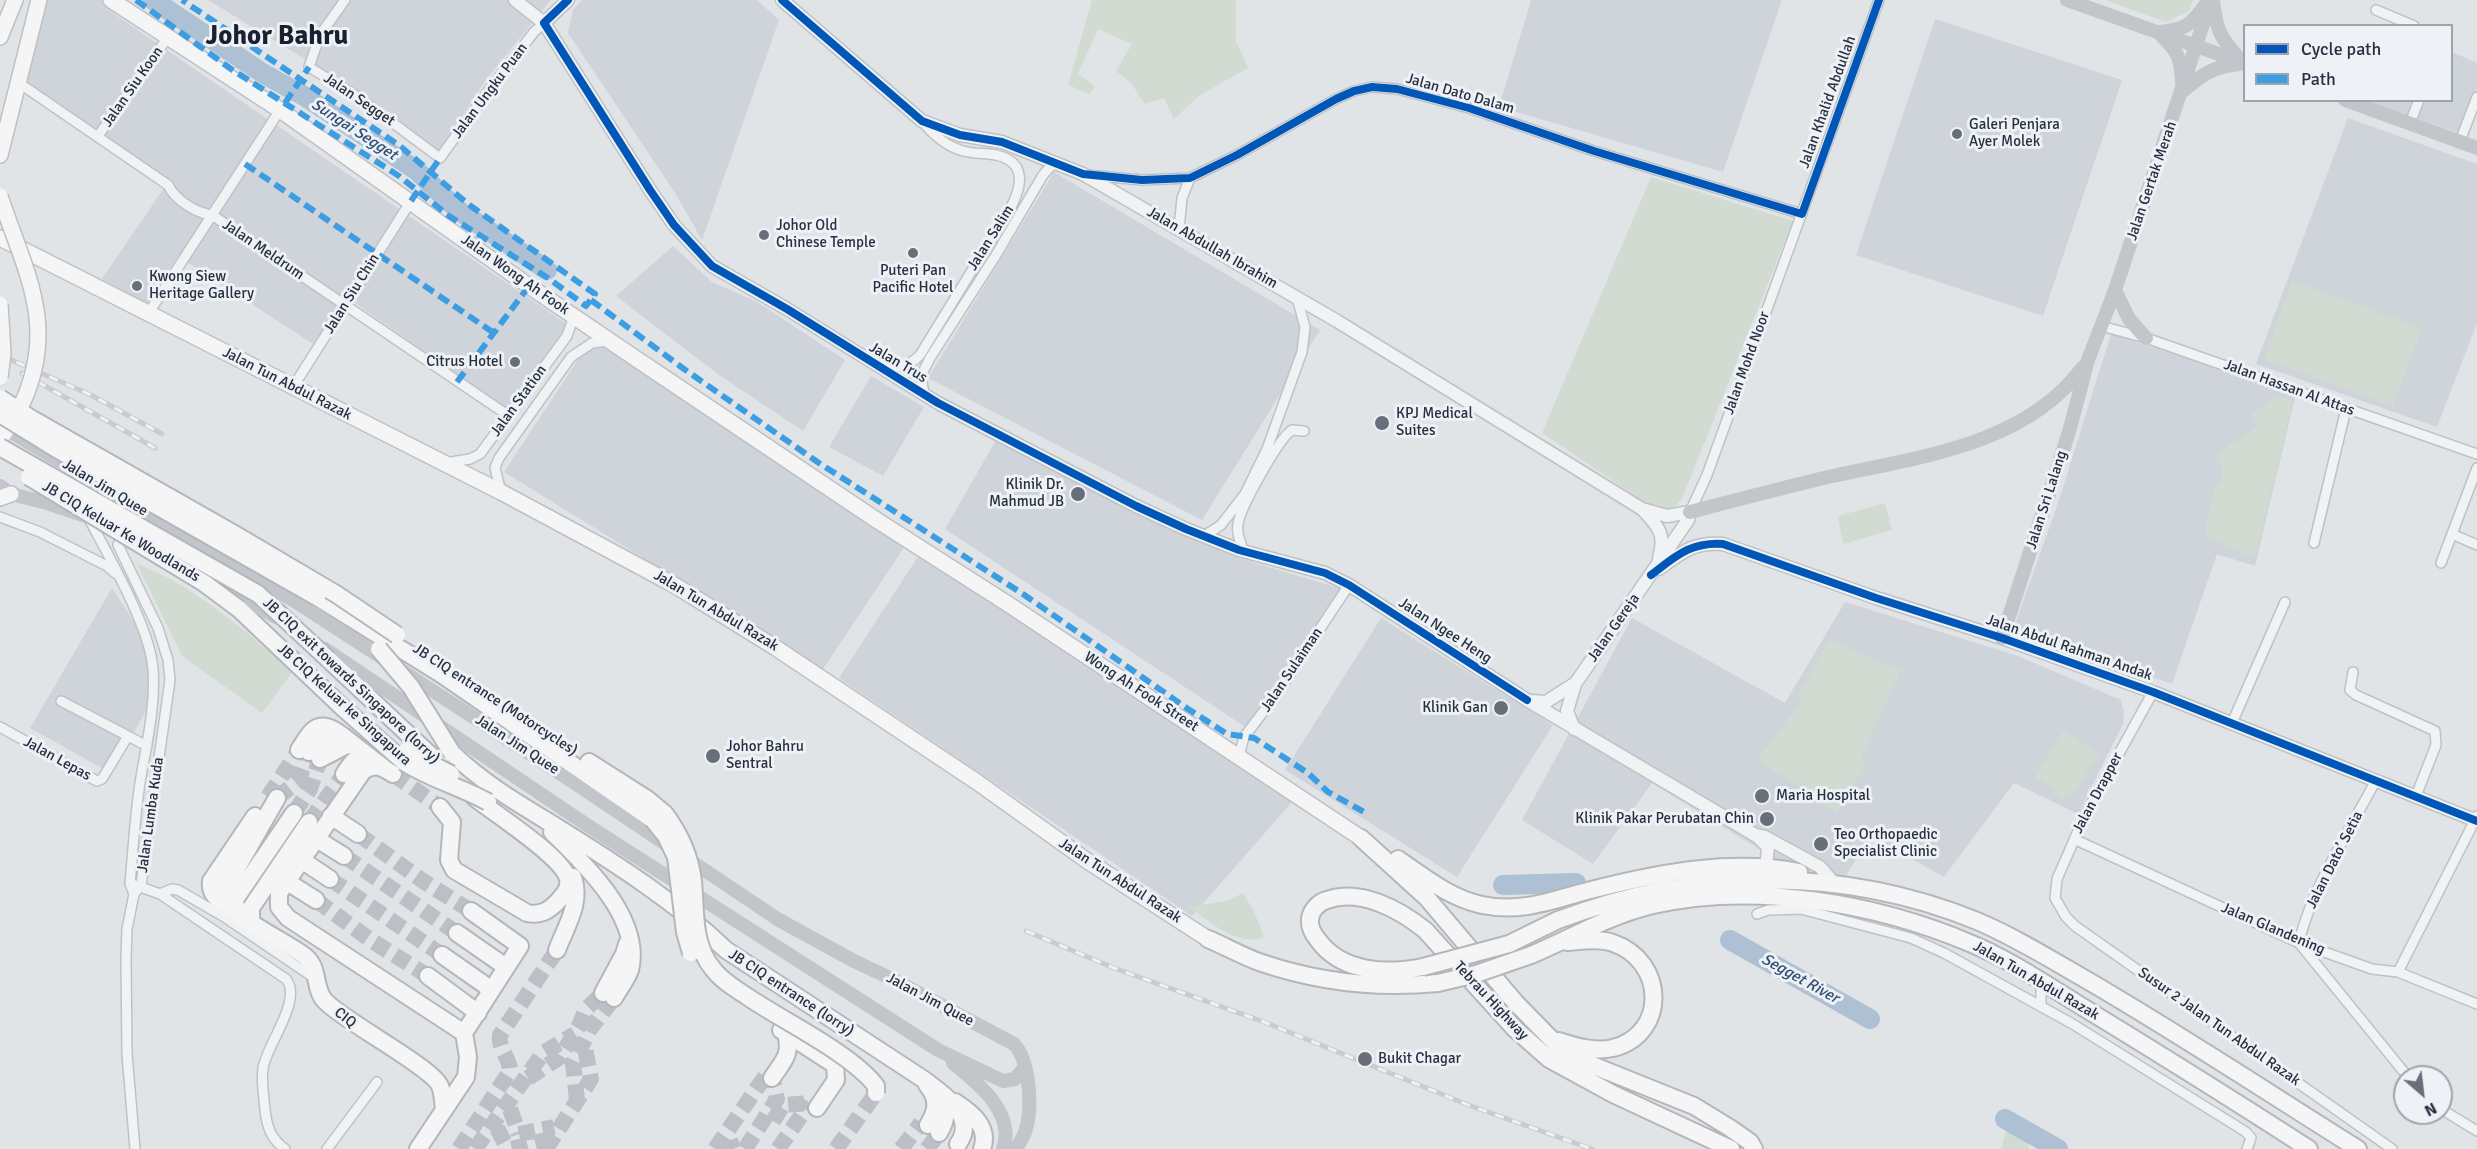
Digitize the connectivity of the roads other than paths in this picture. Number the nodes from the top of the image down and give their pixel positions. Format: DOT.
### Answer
graph roads {
  1 [pos="15,0"];
  2 [pos="39,0"];
  3 [pos="111,0"];
  4 [pos="345,0"];
  5 [pos="515,0"];
  6 [pos="568,0"];
  7 [pos="783,0"];
  8 [pos="1879,0"];
  9 [pos="2067,0"];
  10 [pos="2211,0"];
  11 [pos="2376,10"];
  12 [pos="544,23"];
  13 [pos="2409,24"];
  14 [pos="2158,32"];
  15 [pos="0,37"];
  16 [pos="168,37"];
  17 [pos="2197,46"];
  18 [pos="2243,62"];
  19 [pos="2243,63"];
  20 [pos="2243,63"];
  21 [pos="19,83"];
  22 [pos="2183,91"];
  23 [pos="2477,97"];
  24 [pos="2351,102"];
  25 [pos="2418,102"];
  26 [pos="280,110"];
  27 [pos="922,121"];
  28 [pos="2410,123"];
  29 [pos="98,136"];
  30 [pos="2460,141"];
  31 [pos="2477,148"];
  32 [pos="0,155"];
  33 [pos="440,158"];
  34 [pos="1059,164"];
  35 [pos="1083,174"];
  36 [pos="1190,178"];
  37 [pos="0,196"];
  38 [pos="411,201"];
  39 [pos="1802,214"];
  40 [pos="212,215"];
  41 [pos="1179,230"];
  42 [pos="0,238"];
  43 [pos="2115,290"];
  44 [pos="1297,298"];
  45 [pos="0,304"];
  46 [pos="345,306"];
  47 [pos="148,314"];
  48 [pos="574,316"];
  49 [pos="2101,326"];
  50 [pos="2146,338"];
  51 [pos="609,341"];
  52 [pos="2088,360"];
  53 [pos="873,363"];
  54 [pos="0,377"];
  55 [pos="293,387"];
  56 [pos="924,394"];
  57 [pos="0,398"];
  58 [pos="2053,400"];
  59 [pos="19,409"];
  60 [pos="2346,409"];
  61 [pos="2074,415"];
  62 [pos="509,416"];
  63 [pos="2,427"];
  64 [pos="1304,431"];
  65 [pos="30,443"];
  66 [pos="0,447"];
  67 [pos="2477,454"];
  68 [pos="0,461"];
  69 [pos="446,463"];
  70 [pos="71,468"];
  71 [pos="2477,468"];
  72 [pos="501,492"];
  73 [pos="4,493"];
  74 [pos="47,503"];
  75 [pos="1642,509"];
  76 [pos="1690,512"];
  77 [pos="0,517"];
  78 [pos="88,517"];
  79 [pos="2452,534"];
  80 [pos="130,535"];
  81 [pos="1204,536"];
  82 [pos="2314,543"];
  83 [pos="2477,545"];
  84 [pos="203,547"];
  85 [pos="1244,552"];
  86 [pos="189,562"];
  87 [pos="2441,563"];
  88 [pos="1651,575"];
  89 [pos="118,576"];
  90 [pos="1349,585"];
  91 [pos="316,597"];
  92 [pos="2285,602"];
  93 [pos="239,609"];
  94 [pos="2002,638"];
  95 [pos="2353,672"];
  96 [pos="1575,684"];
  97 [pos="2153,692"];
  98 [pos="1527,700"];
  99 [pos="61,701"];
  100 [pos="2232,723"];
  101 [pos="0,727"];
  102 [pos="1574,729"];
  103 [pos="128,736"];
  104 [pos="147,746"];
  105 [pos="309,754"];
  106 [pos="1239,756"];
  107 [pos="371,758"];
  108 [pos="344,774"];
  109 [pos="2376,780"];
  110 [pos="2416,795"];
  111 [pos="272,798"];
  112 [pos="440,807"];
  113 [pos="294,813"];
  114 [pos="331,816"];
  115 [pos="2476,819"];
  116 [pos="309,822"];
  117 [pos="358,834"];
  118 [pos="1755,835"];
  119 [pos="315,838"];
  120 [pos="1361,838"];
  121 [pos="2074,839"];
  122 [pos="344,856"];
  123 [pos="300,859"];
  124 [pos="1766,868"];
  125 [pos="330,879"];
  126 [pos="286,881"];
  127 [pos="1834,883"];
  128 [pos="130,884"];
  129 [pos="141,885"];
  130 [pos="134,894"];
  131 [pos="160,894"];
  132 [pos="2055,898"];
  133 [pos="316,900"];
  134 [pos="1485,905"];
  135 [pos="471,911"];
  136 [pos="241,914"];
  137 [pos="1757,914"];
  138 [pos="1445,918"];
  139 [pos="457,933"];
  140 [pos="1208,939"];
  141 [pos="1560,943"];
  142 [pos="2299,943"];
  143 [pos="559,945"];
  144 [pos="442,955"];
  145 [pos="1449,955"];
  146 [pos="1341,961"];
  147 [pos="506,967"];
  148 [pos="2398,972"];
  149 [pos="428,976"];
  150 [pos="316,979"];
  151 [pos="2041,981"];
  152 [pos="492,990"];
  153 [pos="608,995"];
  154 [pos="2477,1004"];
  155 [pos="2041,1006"];
  156 [pos="2085,1008"];
  157 [pos="478,1012"];
  158 [pos="2075,1026"];
  159 [pos="783,1032"];
  160 [pos="464,1033"];
  161 [pos="1550,1038"];
  162 [pos="938,1050"];
  163 [pos="2398,1065"];
  164 [pos="1025,1067"];
  165 [pos="769,1077"];
  166 [pos="377,1082"];
  167 [pos="933,1086"];
  168 [pos="876,1094"];
  169 [pos="814,1105"];
  170 [pos="444,1109"];
  171 [pos="967,1110"];
  172 [pos="2453,1116"];
  173 [pos="1004,1124"];
  174 [pos="1026,1131"];
  175 [pos="2477,1131"];
  176 [pos="944,1136"];
  177 [pos="135,1149"];
  178 [pos="285,1149"];
  179 [pos="327,1149"];
  180 [pos="418,1149"];
  181 [pos="982,1149"];
  182 [pos="1003,1149"];
  183 [pos="1016,1149"];
  184 [pos="1731,1149"];
  185 [pos="1754,1149"];
  186 [pos="2247,1149"];
  187 [pos="2309,1149"];
  188 [pos="2358,1149"];
  189 [pos="2392,1149"];
  1 -- 15 [label="main road"];
  2 -- 21 [label="main road"];
  3 -- 16 [label="main road, Jalan Wong Ah Fook"];
  4 -- 33 [label="street, Jalan Segget"];
  5 -- 12 [label="street, Jalan Trus"];
  6 -- 12 [label="street, Jalan Ungku Puan"];
  7 -- 27 [label="street, Jalan Abdullah Ibrahim"];
  8 -- 39 [label="street, Jalan Khalid Abdullah"];
  9 -- 14 [label="main road"];
  10 -- 14 [label="main road"];
  10 -- 17 [label="main road, Jalan Gertak Merah"];
  10 -- 18 [label="main road"];
  11 -- 13 [label="street"];
  12 -- 33 [label="street, Jalan Ungku Puan"];
  12 -- 53 [label="street, Jalan Trus"];
  14 -- 17 [label="main road"];
  14 -- 22 [label="main road"];
  16 -- 26 [label="main road, Jalan Wong Ah Fook"];
  16 -- 29 [label="street, Jalan Siu Koon"];
  17 -- 19 [label="main road"];
  17 -- 22 [label="main road, Jalan Gertak Merah"];
  20 -- 22 [label="main road"];
  21 -- 29 [label="street, Jalan Meldrum"];
  21 -- 32 [label="main road"];
  22 -- 43 [label="main road, Jalan Gertak Merah"];
  23 -- 30 [label="street"];
  24 -- 28 [label="main road"];
  25 -- 28 [label="street"];
  26 -- 38 [label="main road, Jalan Wong Ah Fook"];
  26 -- 40 [label="street"];
  27 -- 34 [label="street, Jalan Abdullah Ibrahim"];
  27 -- 53 [label="street, Jalan Salim"];
  28 -- 30 [label="main road"];
  29 -- 40 [label="street, Jalan Meldrum"];
  30 -- 31 [label="main road"];
  34 -- 35 [label="street, Jalan Abdullah Ibrahim"];
  34 -- 56 [label="street, Jalan Salim"];
  35 -- 36 [label="street, Jalan Dato Dalam"];
  35 -- 41 [label="street, Jalan Abdullah Ibrahim"];
  36 -- 39 [label="street, Jalan Dato Dalam"];
  36 -- 41 [label="street"];
  37 -- 59 [label="main road, bridge"];
  38 -- 46 [label="street, Jalan Siu Chin"];
  38 -- 48 [label="main road, Jalan Wong Ah Fook"];
  39 -- 76 [label="street, Jalan Mohd Noor"];
  40 -- 46 [label="street, Jalan Meldrum"];
  40 -- 47 [label="street"];
  41 -- 44 [label="street, Jalan Abdullah Ibrahim"];
  42 -- 47 [label="main road, Jalan Tun Abdul Razak"];
  43 -- 49 [label="main road, Jalan Gertak Merah"];
  43 -- 50 [label="main road"];
  44 -- 75 [label="street, Jalan Abdullah Ibrahim"];
  44 -- 81 [label="street"];
  45 -- 54 [label="main road, bridge"];
  46 -- 55 [label="street, Jalan Siu Chin"];
  46 -- 62 [label="street, Jalan Meldrum"];
  47 -- 55 [label="main road, Jalan Tun Abdul Razak"];
  48 -- 51 [label="main road, Jalan Wong Ah Fook"];
  48 -- 62 [label="street, Jalan Station"];
  49 -- 50 [label="street, Jalan Hassan Al Attas"];
  49 -- 52 [label="main road, Jalan Gertak Merah"];
  50 -- 60 [label="street, Jalan Hassan Al Attas"];
  51 -- 72 [label="street, Jalan Station"];
  51 -- 106 [label="main road, Wong Ah Fook Street"];
  52 -- 58 [label="main road"];
  52 -- 61 [label="main road, Jalan Sri Lalang"];
  53 -- 56 [label="street, Jalan Trus"];
  55 -- 69 [label="main road, Jalan Tun Abdul Razak"];
  56 -- 81 [label="street, Jalan Trus"];
  57 -- 168 [label="highway, JB CIQ entrance (Motorcycles), bridge"];
  58 -- 61 [label="main road"];
  58 -- 76 [label="main road"];
  59 -- 63 [label="main road"];
  59 -- 65 [label="main road"];
  60 -- 67 [label="street, Jalan Hassan Al Attas"];
  60 -- 82 [label="street"];
  61 -- 94 [label="main road, Jalan Sri Lalang"];
  62 -- 69 [label="street, Jalan Station"];
  63 -- 65 [label="main road, Jalan Jim Quee"];
  63 -- 91 [label="highway, bridge"];
  64 -- 85 [label="street"];
  65 -- 70 [label="main road, Jalan Jim Quee"];
  66 -- 86 [label="highway, bridge"];
  68 -- 93 [label="highway, JB CIQ Keluar Ke Woodlands, bridge"];
  69 -- 72 [label="main road, Jalan Tun Abdul Razak"];
  70 -- 74 [label="main road"];
  70 -- 84 [label="main road, Jalan Jim Quee"];
  71 -- 79 [label="street"];
  72 -- 140 [label="main road, Jalan Tun Abdul Razak"];
  73 -- 74 [label="main road, Jalan Jim Quee"];
  74 -- 78 [label="main road, Jalan Jim Quee"];
  75 -- 76 [label="street, Jalan Abdullah Ibrahim"];
  75 -- 88 [label="street, Jalan Abdullah Ibrahim"];
  76 -- 88 [label="street, Jalan Gereja"];
  77 -- 89 [label="street"];
  78 -- 80 [label="main road, Jalan Jim Quee"];
  78 -- 89 [label="street, Jalan Lumba Kuda"];
  79 -- 83 [label="street"];
  79 -- 87 [label="street"];
  80 -- 86 [label="main road, Jalan Jim Quee"];
  80 -- 129 [label="street, Jalan Lumba Kuda"];
  81 -- 85 [label="street, Jalan Trus"];
  84 -- 86 [label="main road"];
  84 -- 164 [label="main road, Jalan Jim Quee"];
  85 -- 90 [label="street, Jalan Trus"];
  86 -- 112 [label="highway, JB CIQ exit towards Singapore (lorry), bridge"];
  86 -- 153 [label="highway, bridge"];
  86 -- 162 [label="main road, Jalan Jim Quee"];
  88 -- 94 [label="street, Jalan Abdul Rahman Andak"];
  88 -- 96 [label="street, Jalan Gereja"];
  89 -- 104 [label="street, Jalan Lumba Kuda"];
  90 -- 98 [label="street, Jalan Ngee Heng"];
  90 -- 106 [label="street, Jalan Sulaiman"];
  91 -- 159 [label="highway, bridge"];
  91 -- 167 [label="highway, JB CIQ entrance (lorry), bridge"];
  92 -- 100 [label="street"];
  93 -- 143 [label="highway, JB CIQ Keluar ke Singapura, bridge"];
  94 -- 97 [label="street, Jalan Abdul Rahman Andak"];
  95 -- 110 [label="street"];
  96 -- 98 [label="street, Jalan Gereja"];
  96 -- 102 [label="street, Jalan Gereja"];
  97 -- 100 [label="street, Jalan Abdul Rahman Andak"];
  97 -- 121 [label="street, Jalan Drapper"];
  98 -- 102 [label="street, Jalan Ngee Heng"];
  99 -- 103 [label="street"];
  100 -- 109 [label="street, Jalan Abdul Rahman Andak"];
  101 -- 103 [label="street, Jalan Lepas"];
  102 -- 118 [label="street, Jalan Ngee Heng"];
  103 -- 104 [label="street"];
  104 -- 128 [label="street, Jalan Lumba Kuda"];
  105 -- 107 [label="highway"];
  106 -- 120 [label="main road, Wong Ah Fook Street"];
  107 -- 108 [label="highway"];
  107 -- 114 [label="highway"];
  109 -- 110 [label="street, Jalan Abdul Rahman Andak"];
  109 -- 142 [label="street, Jalan Dato’ Setia"];
  110 -- 115 [label="street, Jalan Abdul Rahman Andak"];
  111 -- 136 [label="highway"];
  113 -- 136 [label="highway"];
  114 -- 117 [label="highway"];
  114 -- 119 [label="highway"];
  115 -- 148 [label="street"];
  116 -- 136 [label="highway"];
  118 -- 124 [label="street"];
  118 -- 127 [label="street, Jalan Ngee Heng"];
  119 -- 122 [label="highway"];
  119 -- 123 [label="highway"];
  120 -- 134 [label="highway"];
  120 -- 138 [label="highway, Tebrau Highway"];
  121 -- 132 [label="street, Jalan Drapper"];
  121 -- 142 [label="street, Jalan Glandening"];
  123 -- 125 [label="highway"];
  123 -- 126 [label="highway"];
  124 -- 127 [label="highway"];
  124 -- 134 [label="highway"];
  126 -- 133 [label="highway"];
  126 -- 160 [label="highway"];
  127 -- 146 [label="highway, Jalan Tun Abdul Razak, bridge"];
  127 -- 188 [label="highway, Jalan Tun Abdul Razak"];
  128 -- 129 [label="street"];
  128 -- 130 [label="street, Jalan Lumba Kuda"];
  129 -- 130 [label="street, Jalan Lumba Kuda"];
  129 -- 131 [label="street"];
  130 -- 177 [label="street"];
  131 -- 150 [label="street"];
  131 -- 178 [label="street"];
  132 -- 189 [label="street, Susur 2 Jalan Tun Abdul Razak"];
  134 -- 138 [label="highway"];
  135 -- 147 [label="highway"];
  136 -- 150 [label="highway, CIQ"];
  137 -- 155 [label="street"];
  138 -- 145 [label="highway"];
  138 -- 161 [label="highway, Tebrau Highway"];
  139 -- 147 [label="highway"];
  140 -- 141 [label="highway, Jalan Tun Abdul Razak, bridge"];
  141 -- 151 [label="highway, Jalan Tun Abdul Razak"];
  141 -- 161 [label="highway"];
  142 -- 148 [label="street, Jalan Glandening"];
  142 -- 163 [label="street"];
  144 -- 152 [label="highway"];
  145 -- 146 [label="highway, Tebrau Highway"];
  145 -- 184 [label="highway, Tebrau Highway"];
  147 -- 152 [label="highway"];
  148 -- 154 [label="street, Jalan Glandening"];
  149 -- 157 [label="highway"];
  150 -- 170 [label="highway, CIQ"];
  151 -- 155 [label="street"];
  151 -- 156 [label="highway, Jalan Tun Abdul Razak"];
  152 -- 157 [label="highway"];
  155 -- 158 [label="street"];
  156 -- 158 [label="street"];
  156 -- 187 [label="highway, Jalan Tun Abdul Razak"];
  157 -- 160 [label="highway"];
  158 -- 186 [label="street"];
  159 -- 165 [label="highway"];
  159 -- 169 [label="highway"];
  160 -- 170 [label="highway"];
  161 -- 185 [label="highway, Tebrau Highway"];
  162 -- 164 [label="main road"];
  162 -- 173 [label="main road"];
  164 -- 174 [label="main road"];
  166 -- 179 [label="street"];
  167 -- 171 [label="highway, JB CIQ entrance (lorry)"];
  167 -- 176 [label="highway"];
  167 -- 176 [label="highway"];
  170 -- 180 [label="highway"];
  171 -- 176 [label="highway"];
  171 -- 181 [label="highway"];
  172 -- 175 [label="street"];
  173 -- 174 [label="main road"];
  173 -- 182 [label="main road"];
  174 -- 183 [label="main road"];
}
